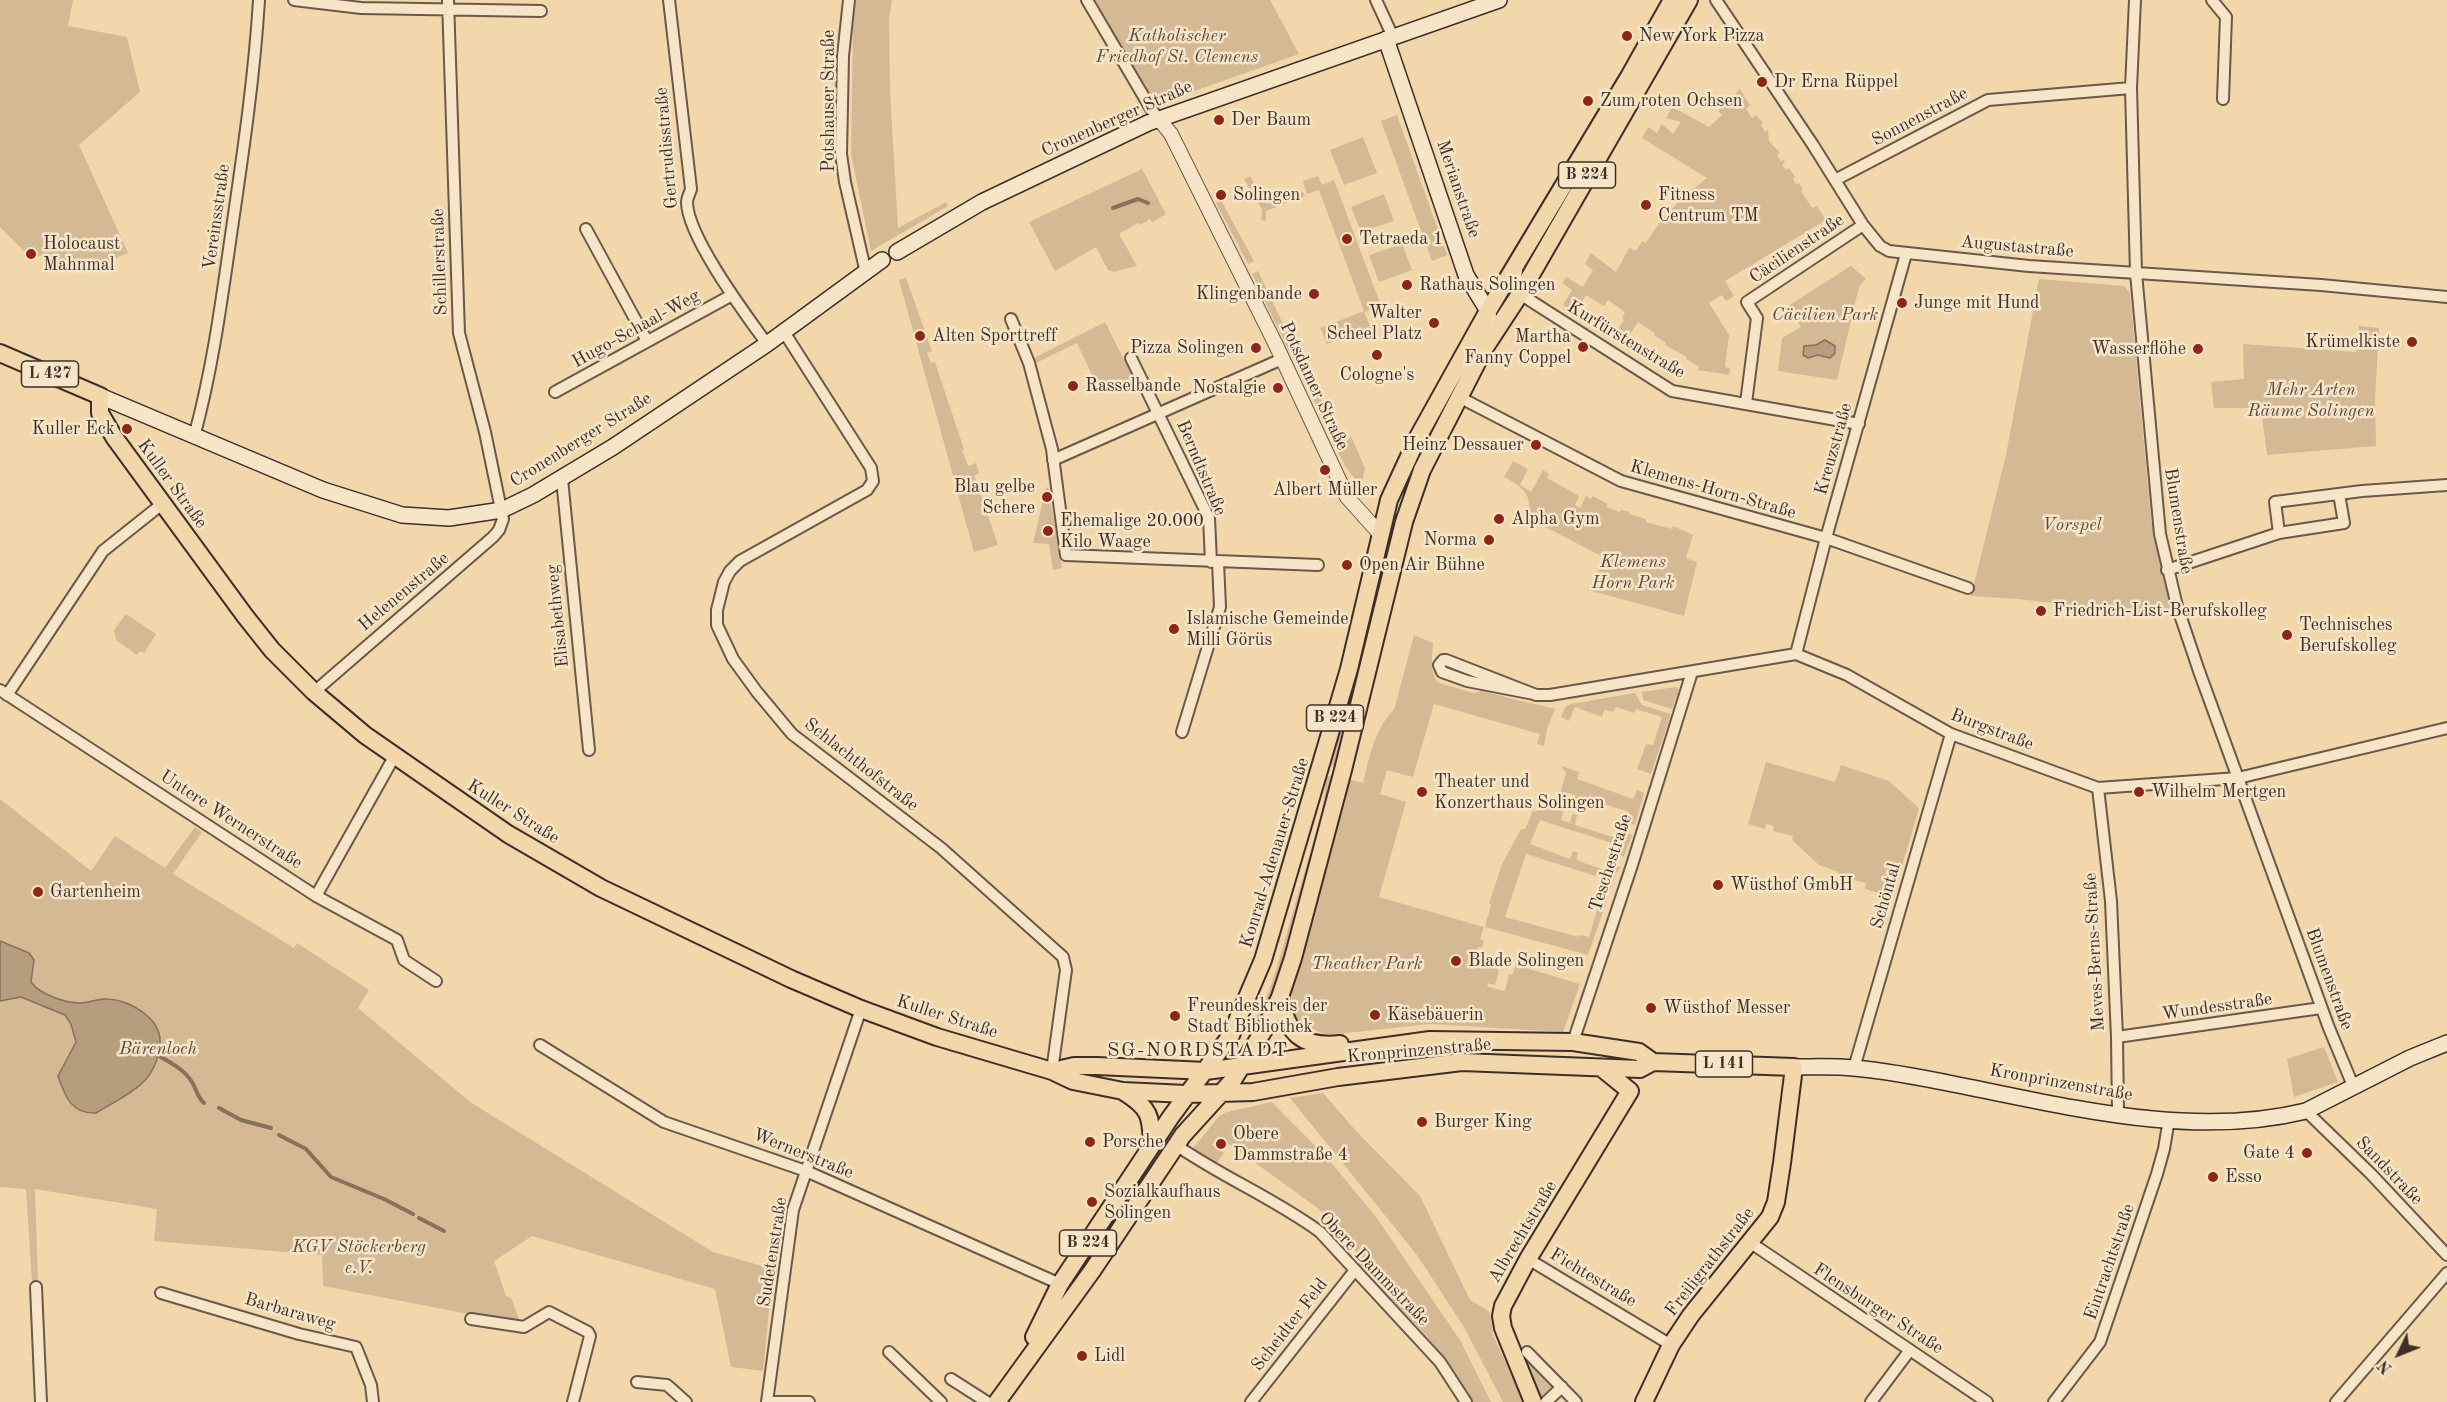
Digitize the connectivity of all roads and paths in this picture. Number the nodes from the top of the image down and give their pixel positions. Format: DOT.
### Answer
graph roads {
  1 [pos="259,0"];
  2 [pos="294,0"];
  3 [pos="669,0"];
  4 [pos="849,0"];
  5 [pos="1087,0"];
  6 [pos="1376,0"];
  7 [pos="1499,0"];
  8 [pos="1672,0"];
  9 [pos="1689,0"];
  10 [pos="1716,0"];
  11 [pos="2135,0"];
  12 [pos="2212,0"];
  13 [pos="448,4"];
  14 [pos="542,11"];
  15 [pos="1390,38"];
  16 [pos="2131,88"];
  17 [pos="2223,99"];
  18 [pos="1159,118"];
  19 [pos="1835,180"];
  20 [pos="1863,225"];
  21 [pos="586,229"];
  22 [pos="897,252"];
  23 [pos="1906,254"];
  24 [pos="882,260"];
  25 [pos="1518,264"];
  26 [pos="866,273"];
  27 [pos="2136,273"];
  28 [pos="1520,294"];
  29 [pos="732,296"];
  30 [pos="2447,297"];
  31 [pos="1488,311"];
  32 [pos="1011,319"];
  33 [pos="784,332"];
  34 [pos="647,340"];
  35 [pos="767,344"];
  36 [pos="1484,349"];
  37 [pos="0,353"];
  38 [pos="1131,358"];
  39 [pos="1282,359"];
  40 [pos="555,392"];
  41 [pos="100,396"];
  42 [pos="1459,397"];
  43 [pos="1746,403"];
  44 [pos="1160,414"];
  45 [pos="1859,424"];
  46 [pos="194,437"];
  47 [pos="1053,460"];
  48 [pos="561,479"];
  49 [pos="2447,485"];
  50 [pos="2340,494"];
  51 [pos="162,504"];
  52 [pos="502,512"];
  53 [pos="2279,533"];
  54 [pos="1381,534"];
  55 [pos="1826,538"];
  56 [pos="1214,562"];
  57 [pos="1318,565"];
  58 [pos="2167,570"];
  59 [pos="1968,588"];
  60 [pos="1797,654"];
  61 [pos="1442,672"];
  62 [pos="1692,672"];
  63 [pos="4,692"];
  64 [pos="314,692"];
  65 [pos="2447,728"];
  66 [pos="1182,732"];
  67 [pos="1951,734"];
  68 [pos="589,750"];
  69 [pos="394,757"];
  70 [pos="2238,778"];
  71 [pos="2098,788"];
  72 [pos="316,896"];
  73 [pos="436,981"];
  74 [pos="1280,997"];
  75 [pos="2322,1008"];
  76 [pos="861,1009"];
  77 [pos="1231,1035"];
  78 [pos="2117,1037"];
  79 [pos="1430,1040"];
  80 [pos="1573,1042"];
  81 [pos="2447,1043"];
  82 [pos="540,1045"];
  83 [pos="1653,1062"];
  84 [pos="1243,1066"];
  85 [pos="1571,1066"];
  86 [pos="1794,1067"];
  87 [pos="1854,1068"];
  88 [pos="1605,1070"];
  89 [pos="1052,1071"];
  90 [pos="1206,1071"];
  91 [pos="1227,1080"];
  92 [pos="2354,1088"];
  93 [pos="1630,1090"];
  94 [pos="1123,1091"];
  95 [pos="1194,1093"];
  96 [pos="2306,1111"];
  97 [pos="2118,1113"];
  98 [pos="2169,1119"];
  99 [pos="1187,1129"];
  100 [pos="1152,1145"];
  101 [pos="1176,1145"];
  102 [pos="806,1171"];
  103 [pos="1751,1243"];
  104 [pos="2447,1255"];
  105 [pos="1528,1259"];
  106 [pos="1355,1270"];
  107 [pos="2447,1273"];
  108 [pos="1060,1284"];
  109 [pos="36,1287"];
  110 [pos="161,1293"];
  111 [pos="471,1319"];
  112 [pos="1671,1345"];
  113 [pos="1910,1350"];
  114 [pos="889,1352"];
  115 [pos="1527,1352"];
  116 [pos="1017,1373"];
  117 [pos="951,1379"];
  118 [pos="637,1382"];
  119 [pos="1562,1387"];
  120 [pos="981,1401"];
  121 [pos="41,1402"];
  122 [pos="374,1402"];
  123 [pos="573,1402"];
  124 [pos="686,1402"];
  125 [pos="769,1402"];
  126 [pos="809,1402"];
  127 [pos="941,1402"];
  128 [pos="997,1402"];
  129 [pos="1251,1402"];
  130 [pos="1466,1402"];
  131 [pos="1533,1402"];
  132 [pos="1546,1402"];
  133 [pos="1576,1402"];
  134 [pos="1644,1402"];
  135 [pos="1870,1402"];
  136 [pos="1987,1402"];
  137 [pos="2054,1402"];
  138 [pos="2336,1402"];
  1 -- 46 [label="street, Vereinsstraße"];
  2 -- 13 [label="street"];
  3 -- 29 [label="street, Gertrudisstraße"];
  4 -- 26 [label="street, Potshauser Straße"];
  5 -- 18 [label="street"];
  6 -- 15 [label="street"];
  7 -- 15 [label="main road, Cronenberger Straße"];
  8 -- 25 [label="main road, Konrad-Adenauer-Straße / B 224"];
  9 -- 28 [label="main road, B 224"];
  10 -- 19 [label="street, Augustastraße"];
  11 -- 16 [label="street, Blumenstraße"];
  12 -- 17 [label="street"];
  13 -- 14 [label="street"];
  13 -- 52 [label="street, Schillerstraße"];
  15 -- 18 [label="main road, Cronenberger Straße"];
  15 -- 31 [label="main road, Merianstraße"];
  16 -- 19 [label="street, Sonnenstraße"];
  16 -- 27 [label="street, Blumenstraße"];
  18 -- 22 [label="main road, Cronenberger Straße"];
  18 -- 39 [label="street, Potsdamer Straße"];
  19 -- 20 [label="street, Augustastraße"];
  20 -- 23 [label="street, Augustastraße"];
  20 -- 43 [label="street, Cäcilienstraße"];
  21 -- 34 [label="street"];
  23 -- 27 [label="street, Augustastraße"];
  23 -- 45 [label="street, Kreuzstraße"];
  24 -- 26 [label="main road, Cronenberger Straße / L 427"];
  25 -- 28 [label="street"];
  25 -- 31 [label="main road, Konrad-Adenauer-Straße / B 224"];
  26 -- 33 [label="main road, Cronenberger Straße / L 427"];
  27 -- 30 [label="street, Augustastraße"];
  27 -- 58 [label="street, Blumenstraße"];
  28 -- 36 [label="main road, B 224"];
  28 -- 43 [label="street, Kurfürstenstraße"];
  29 -- 34 [label="street, Hugo-Schaal-Weg"];
  29 -- 35 [label="street, Gertrudisstraße"];
  31 -- 36 [label="main road"];
  31 -- 54 [label="main road, Konrad-Adenauer-Straße / B 224"];
  32 -- 47 [label="street"];
  33 -- 35 [label="main road, Cronenberger Straße / L 427"];
  33 -- 89 [label="street, Schlachthofstraße"];
  34 -- 40 [label="street, Hugo-Schaal-Weg"];
  35 -- 48 [label="main road, Cronenberger Straße / L 427"];
  36 -- 42 [label="main road, B 224"];
  37 -- 41 [label="main road, Cronenberger Straße / L 427"];
  38 -- 44 [label="street, Berndtstraße"];
  39 -- 44 [label="street"];
  39 -- 54 [label="street, Potsdamer Straße"];
  41 -- 46 [label="main road, Cronenberger Straße / L 427"];
  41 -- 51 [label="main road, Kuller Straße"];
  42 -- 55 [label="street, Klemens-Horn-Straße"];
  42 -- 74 [label="main road, B 224"];
  43 -- 45 [label="street, Kurfürstenstraße"];
  44 -- 47 [label="street"];
  44 -- 56 [label="street, Berndtstraße"];
  45 -- 55 [label="street, Kreuzstraße"];
  46 -- 52 [label="main road, Cronenberger Straße / L 427"];
  47 -- 56 [label="street"];
  48 -- 52 [label="main road, Cronenberger Straße / L 427"];
  48 -- 68 [label="street, Elisabethweg"];
  49 -- 50 [label="street"];
  50 -- 53 [label="street"];
  50 -- 53 [label="street"];
  51 -- 63 [label="street"];
  51 -- 64 [label="main road, Kuller Straße"];
  52 -- 64 [label="street, Helenenstraße"];
  53 -- 58 [label="street"];
  54 -- 77 [label="main road, Konrad-Adenauer-Straße / B 224"];
  55 -- 59 [label="street, Klemens-Horn-Straße"];
  55 -- 60 [label="street, Kreuzstraße"];
  56 -- 57 [label="street"];
  56 -- 66 [label="street, Berndtstraße"];
  58 -- 70 [label="street, Blumenstraße"];
  60 -- 62 [label="street"];
  60 -- 67 [label="street, Burgstraße"];
  61 -- 62 [label="street"];
  62 -- 80 [label="street, Teschestraße"];
  63 -- 72 [label="street, Untere Wernerstraße"];
  64 -- 69 [label="main road, Kuller Straße"];
  65 -- 70 [label="street, Burgstraße"];
  67 -- 71 [label="street, Burgstraße"];
  67 -- 87 [label="street, Schöntal"];
  69 -- 72 [label="street"];
  69 -- 76 [label="main road, Kuller Straße"];
  70 -- 71 [label="street, Burgstraße"];
  70 -- 75 [label="street, Blumenstraße"];
  71 -- 78 [label="street, Meves-Berns-Straße"];
  72 -- 73 [label="street, Untere Wernerstraße"];
  74 -- 79 [label="main road"];
  74 -- 84 [label="main road, B 224"];
  75 -- 78 [label="street, Wundesstraße"];
  75 -- 92 [label="street, Blumenstraße"];
  76 -- 89 [label="main road, Kuller Straße"];
  76 -- 102 [label="street, Sudetenstraße"];
  77 -- 90 [label="main road, Konrad-Adenauer-Straße / B 224"];
  77 -- 91 [label="main road"];
  78 -- 97 [label="street, Meves-Berns-Straße"];
  79 -- 80 [label="main road, Kronprinzenstraße / L 141"];
  79 -- 84 [label="main road, Kronprinzenstraße / L 141"];
  80 -- 83 [label="main road, Kronprinzenstraße / L 141"];
  80 -- 85 [label="main road, Teschestraße"];
  81 -- 92 [label="main road, Kronprinzenstraße / L 141"];
  82 -- 102 [label="street, Wernerstraße"];
  83 -- 86 [label="main road, Kronprinzenstraße / L 141"];
  83 -- 88 [label="main road, Kronprinzenstraße / L 141"];
  83 -- 93 [label="main road, Albrechtstraße"];
  84 -- 91 [label="main road, Kronprinzenstraße / L 141"];
  85 -- 88 [label="main road, Kronprinzenstraße / L 141"];
  85 -- 91 [label="main road, Kronprinzenstraße / L 141"];
  86 -- 87 [label="main road, Kronprinzenstraße / L 141"];
  86 -- 103 [label="main road, Freiligrathstraße"];
  87 -- 97 [label="main road, Kronprinzenstraße / L 141"];
  88 -- 93 [label="main road"];
  89 -- 90 [label="main road, Kuller Straße"];
  89 -- 94 [label="main road, Kuller Straße"];
  90 -- 91 [label="main road, Kronprinzenstraße / L 141"];
  90 -- 95 [label="main road, Konrad-Adenauer-Straße / B 224"];
  91 -- 95 [label="main road, Kuller Straße / L 141"];
  91 -- 99 [label="main road, B 224"];
  92 -- 96 [label="main road, Kronprinzenstraße / L 141"];
  93 -- 105 [label="main road, Albrechtstraße"];
  94 -- 95 [label="main road, Kuller Straße"];
  94 -- 100 [label="main road"];
  95 -- 99 [label="main road"];
  95 -- 100 [label="main road, B 224"];
  96 -- 98 [label="main road, Kronprinzenstraße / L 141"];
  96 -- 104 [label="street, Sandstraße"];
  97 -- 98 [label="main road, Kronprinzenstraße / L 141"];
  98 -- 137 [label="street, Eintrachtstraße"];
  99 -- 101 [label="main road, B 224"];
  100 -- 108 [label="main road, B 224"];
  101 -- 106 [label="street, Obere Dammstraße"];
  101 -- 116 [label="main road, B 224"];
  102 -- 108 [label="street, Wernerstraße"];
  102 -- 125 [label="street, Sudetenstraße"];
  103 -- 112 [label="main road, Freiligrathstraße"];
  103 -- 113 [label="street, Flensburger Straße"];
  105 -- 112 [label="street, Fichtestraße"];
  105 -- 131 [label="main road, Albrechtstraße"];
  106 -- 129 [label="street, Scheidter Feld"];
  106 -- 130 [label="street, Obere Dammstraße"];
  107 -- 138 [label="street"];
  108 -- 116 [label="main road, B 224"];
  109 -- 121 [label="street"];
  110 -- 122 [label="street, Barbaraweg"];
  111 -- 123 [label="street"];
  112 -- 134 [label="main road, Freiligrathstraße"];
  113 -- 135 [label="street"];
  113 -- 136 [label="street, Flensburger Straße"];
  114 -- 127 [label="street"];
  115 -- 119 [label="street"];
  116 -- 128 [label="main road, B 224"];
  117 -- 120 [label="street"];
  118 -- 124 [label="street"];
  119 -- 132 [label="street"];
  119 -- 133 [label="street"];
  125 -- 126 [label="street"];
}
